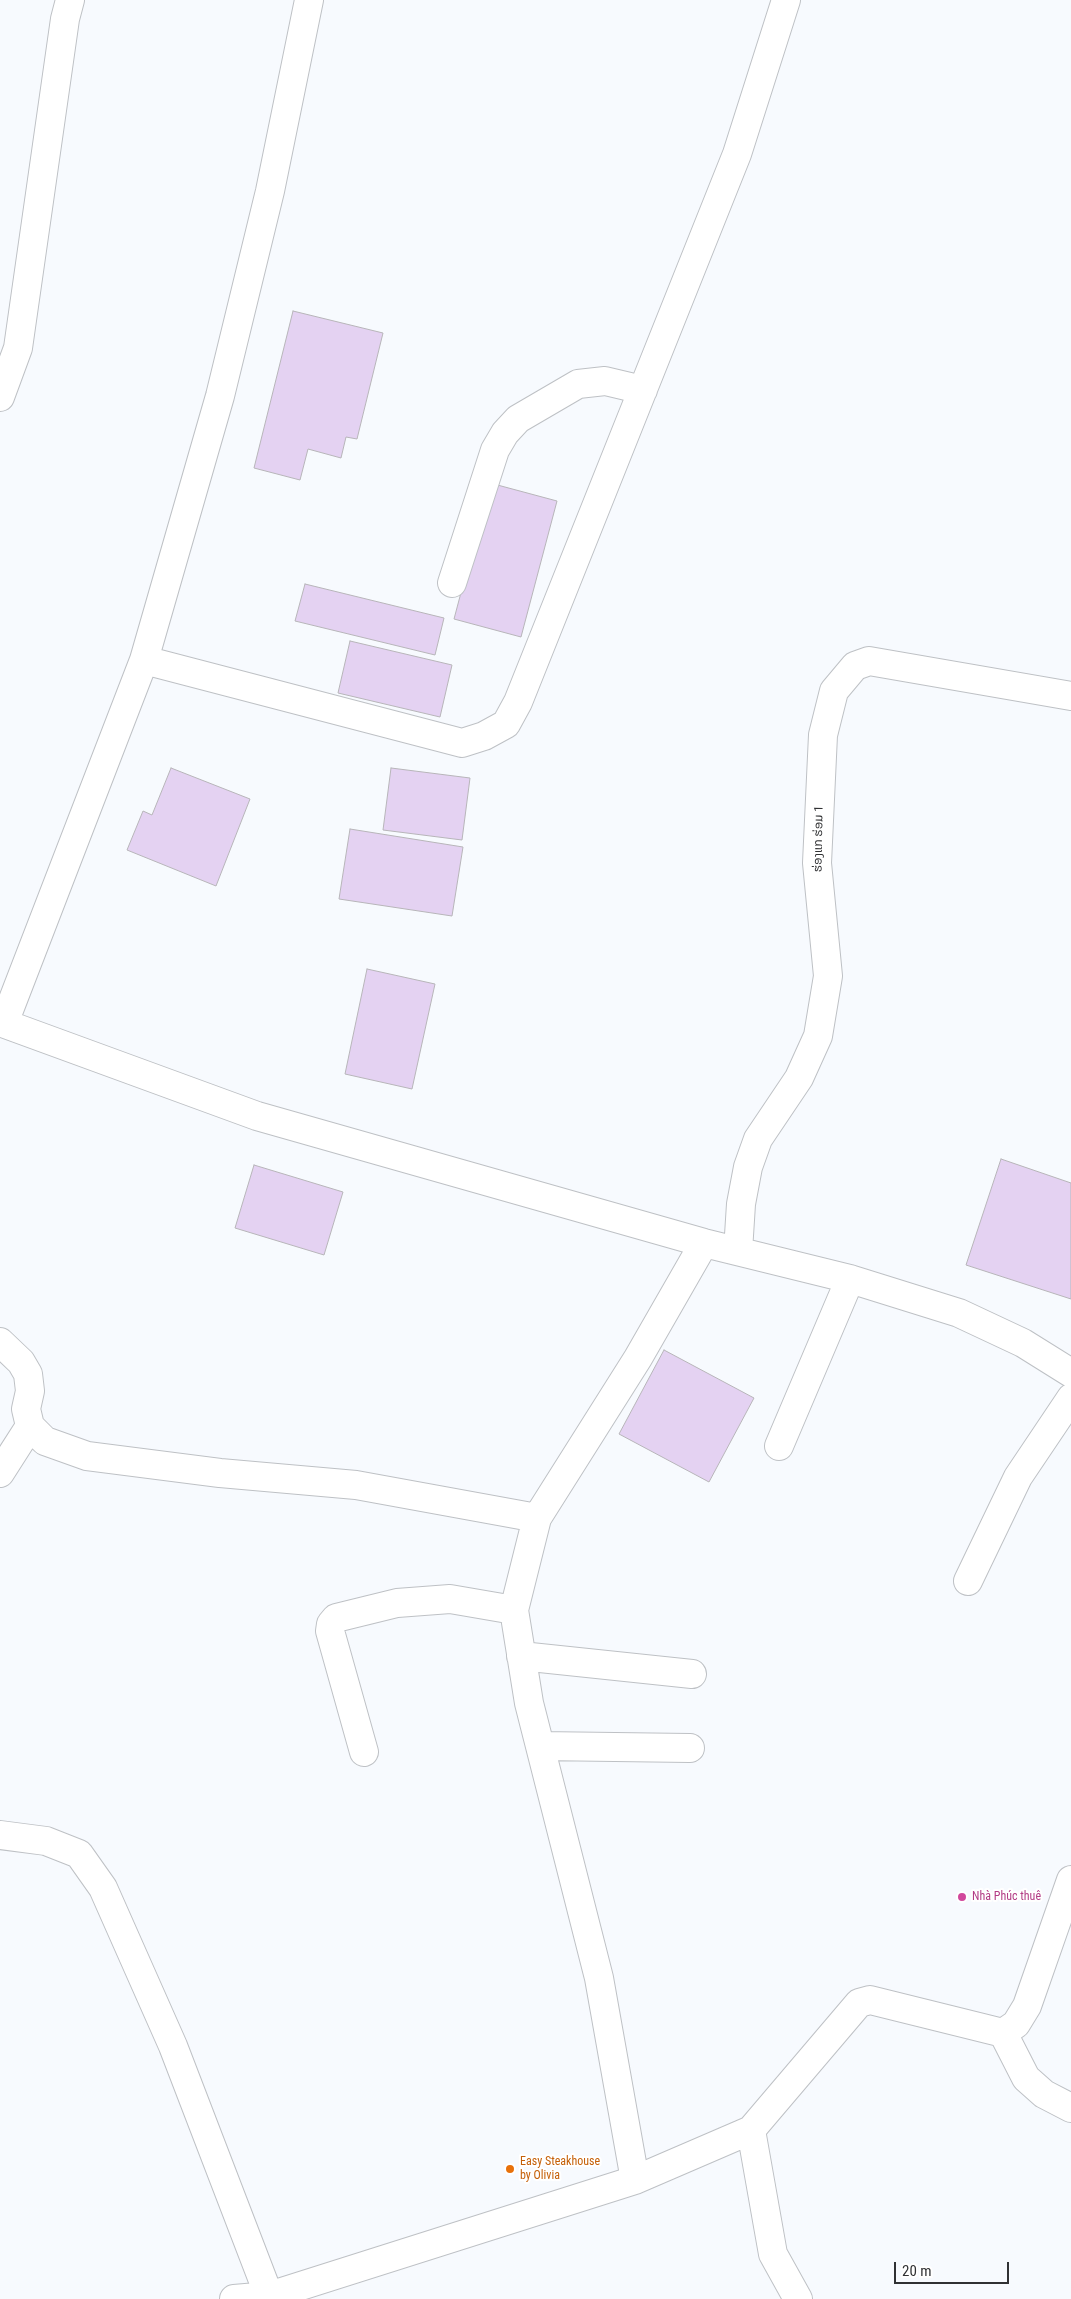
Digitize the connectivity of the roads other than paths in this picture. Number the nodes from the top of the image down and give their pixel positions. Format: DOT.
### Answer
graph roads {
  1 [pos="70,0"];
  2 [pos="308,0"];
  3 [pos="786,0"];
  4 [pos="643,390"];
  5 [pos="0,397"];
  6 [pos="452,583"];
  7 [pos="144,660"];
  8 [pos="1071,696"];
  9 [pos="2,1023"];
  10 [pos="704,1243"];
  11 [pos="738,1251"];
  12 [pos="850,1280"];
  13 [pos="0,1342"];
  14 [pos="1071,1373"];
  15 [pos="1071,1398"];
  16 [pos="30,1426"];
  17 [pos="779,1446"];
  18 [pos="0,1473"];
  19 [pos="537,1518"];
  20 [pos="968,1581"];
  21 [pos="514,1610"];
  22 [pos="521,1656"];
  23 [pos="692,1674"];
  24 [pos="540,1746"];
  25 [pos="690,1748"];
  26 [pos="364,1752"];
  27 [pos="0,1835"];
  28 [pos="1071,1880"];
  29 [pos="1003,2032"];
  30 [pos="1071,2108"];
  31 [pos="751,2130"];
  32 [pos="635,2180"];
  33 [pos="269,2296"];
  34 [pos="234,2299"];
  35 [pos="798,2299"];
  1 -- 5 [label="street"];
  2 -- 7 [label="street"];
  3 -- 4 [label="street"];
  4 -- 6 [label="street"];
  4 -- 7 [label="street"];
  7 -- 9 [label="street"];
  8 -- 11 [label="street, ຮ່ອງແກ ຮ່ອມ 1"];
  9 -- 10 [label="street"];
  10 -- 11 [label="street"];
  10 -- 19 [label="street"];
  11 -- 12 [label="street"];
  12 -- 14 [label="street"];
  12 -- 17 [label="street"];
  13 -- 16 [label="street"];
  15 -- 20 [label="street"];
  16 -- 18 [label="street"];
  16 -- 19 [label="street"];
  19 -- 21 [label="street"];
  21 -- 22 [label="street"];
  21 -- 26 [label="street"];
  22 -- 23 [label="street"];
  22 -- 24 [label="street"];
  24 -- 25 [label="street"];
  24 -- 32 [label="street"];
  27 -- 33 [label="street"];
  28 -- 29 [label="street"];
  29 -- 30 [label="street"];
  29 -- 31 [label="street"];
  31 -- 32 [label="street"];
  31 -- 35 [label="street"];
  32 -- 33 [label="street"];
  33 -- 34 [label="street"];
}
